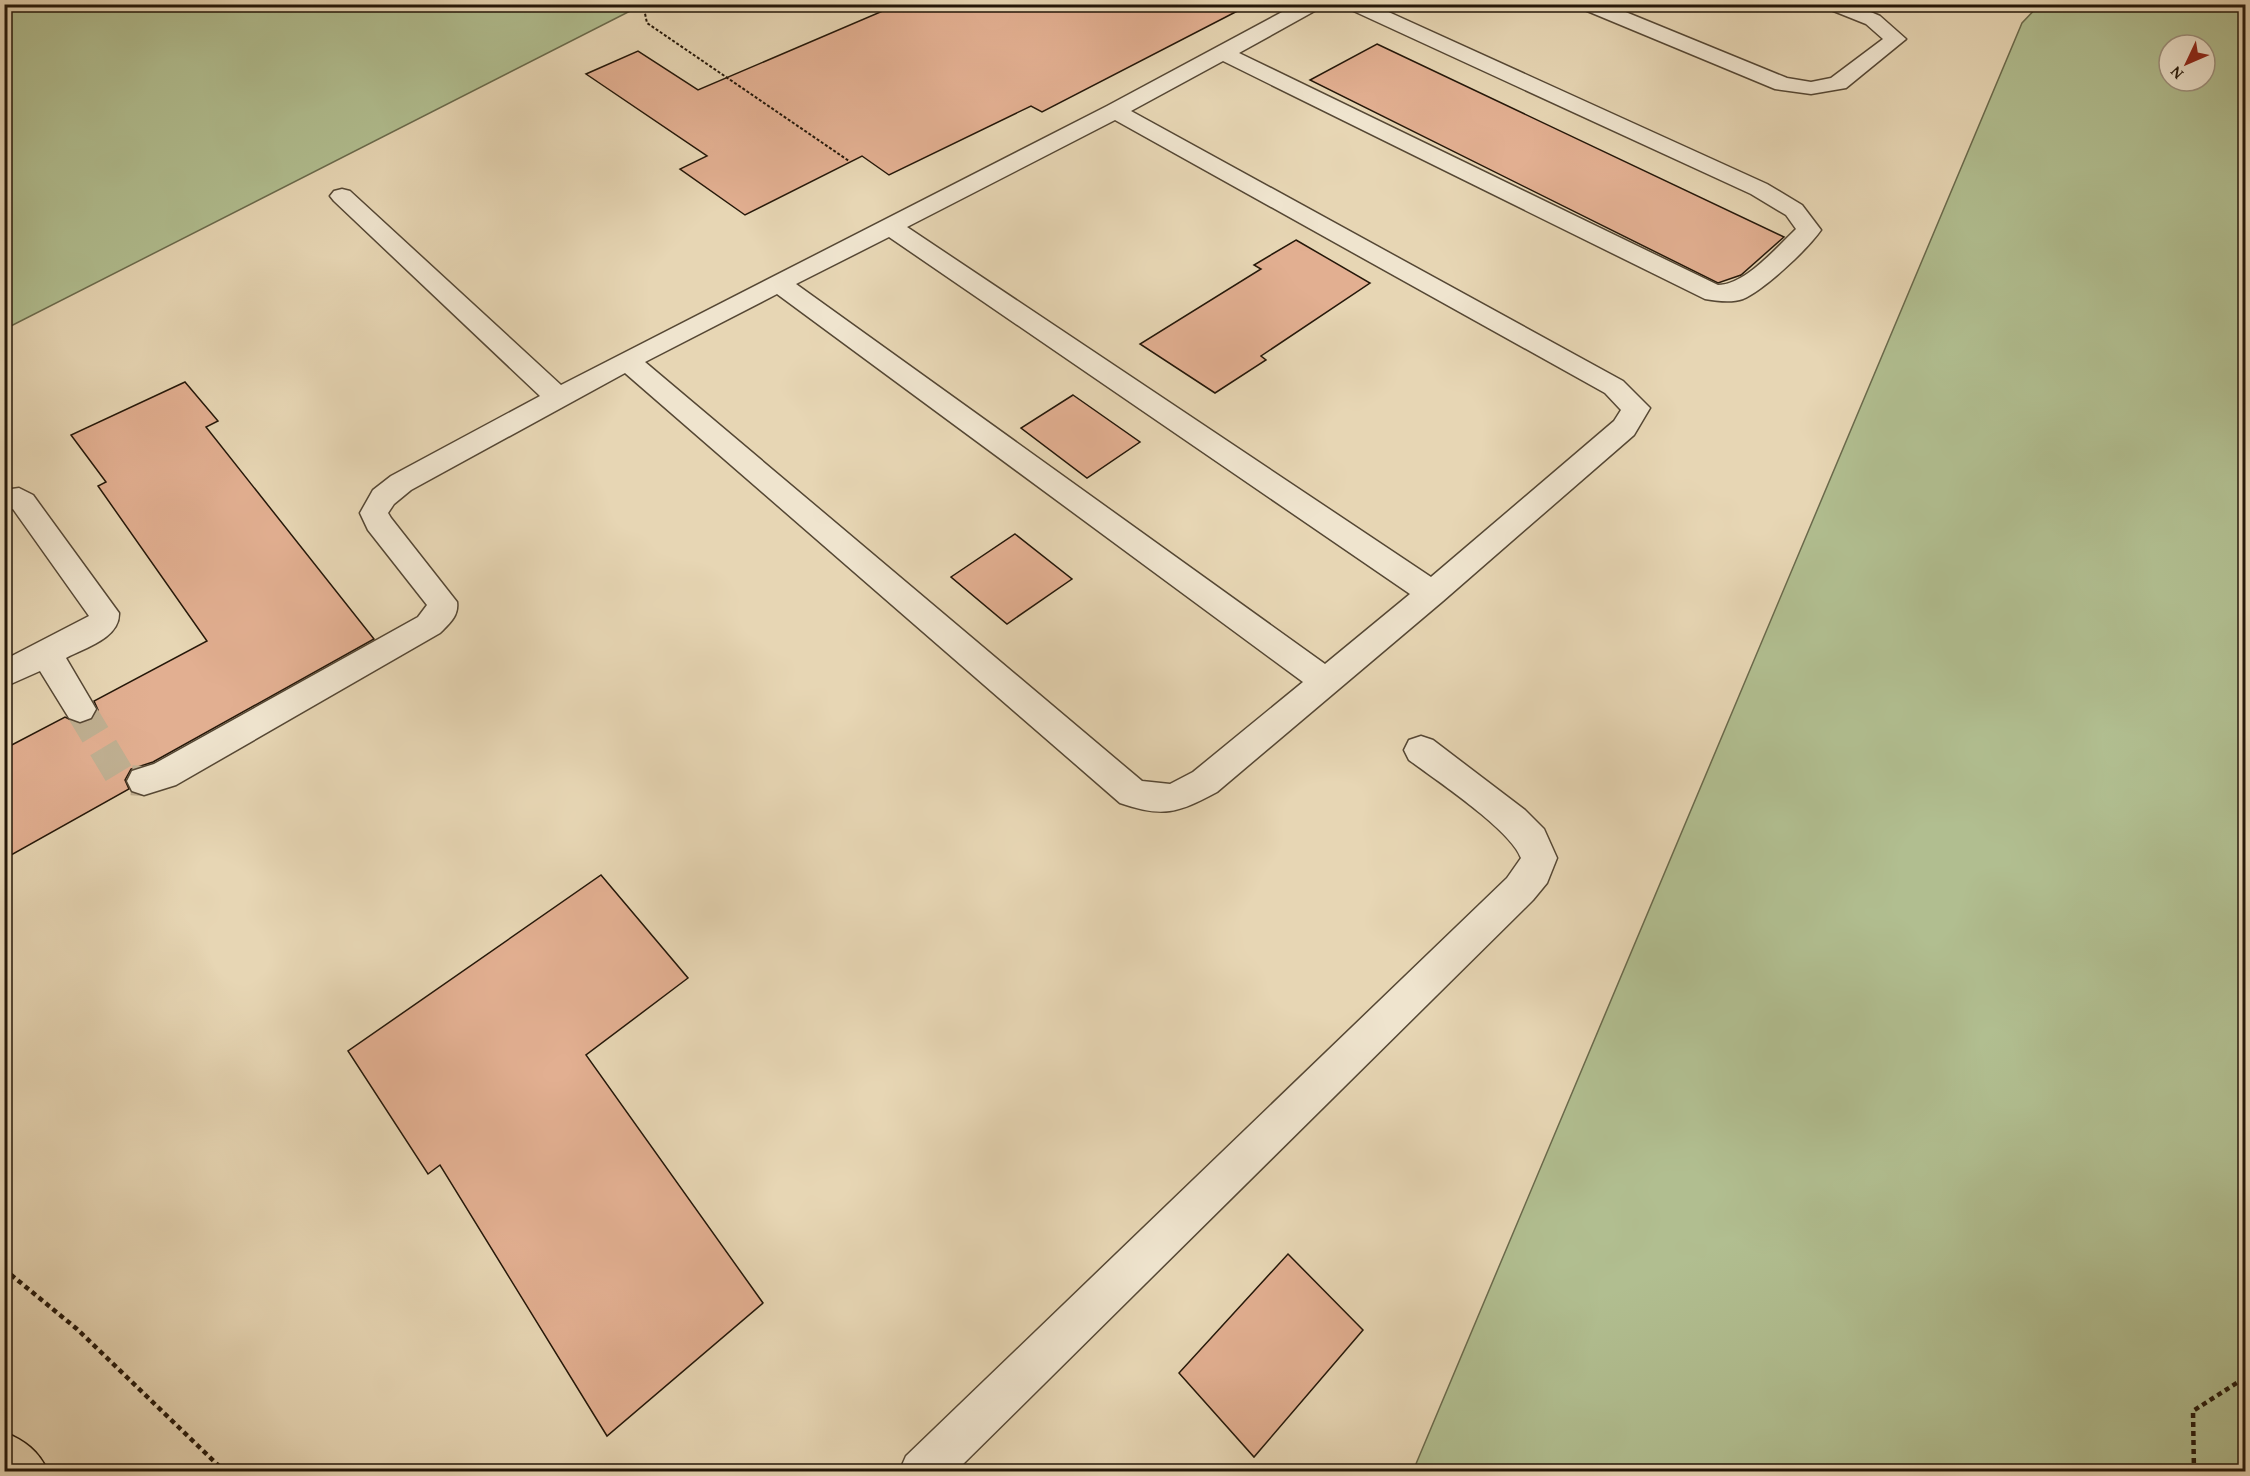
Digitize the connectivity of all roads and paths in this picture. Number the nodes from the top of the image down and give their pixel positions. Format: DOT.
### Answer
graph roads {
  1 [pos="643,4"];
  2 [pos="1313,4"];
  3 [pos="1354,4"];
  4 [pos="1587,4"];
  5 [pos="1833,4"];
  6 [pos="1223,53"];
  7 [pos="1114,111"];
  8 [pos="849,161"];
  9 [pos="342,196"];
  10 [pos="889,226"];
  11 [pos="778,284"];
  12 [pos="627,361"];
  13 [pos="558,398"];
  14 [pos="4,500"];
  15 [pos="1432,593"];
  16 [pos="46,653"];
  17 [pos="4,675"];
  18 [pos="1325,681"];
  19 [pos="80,709"];
  20 [pos="1421,750"];
  21 [pos="144,781"];
  22 [pos="4,1269"];
  23 [pos="2246,1377"];
  24 [pos="4,1455"];
  25 [pos="25,1472"];
  26 [pos="225,1472"];
  27 [pos="922,1472"];
  28 [pos="2194,1472"];
  1 -- 8 [label="path"];
  2 -- 6 [label="lane"];
  3 -- 6 [label="lane"];
  4 -- 5 [label="lane"];
  6 -- 7 [label="lane"];
  7 -- 10 [label="lane"];
  7 -- 15 [label="lane"];
  9 -- 13 [label="lane"];
  10 -- 11 [label="lane"];
  10 -- 15 [label="lane"];
  11 -- 12 [label="lane"];
  11 -- 18 [label="lane"];
  12 -- 13 [label="lane"];
  12 -- 18 [label="lane"];
  13 -- 21 [label="lane"];
  14 -- 16 [label="lane"];
  15 -- 18 [label="lane"];
  16 -- 17 [label="lane"];
  16 -- 19 [label="lane"];
  20 -- 27 [label="lane"];
  22 -- 26 [label="path"];
  23 -- 28 [label="path"];
  24 -- 25 [label="main road"];
}
